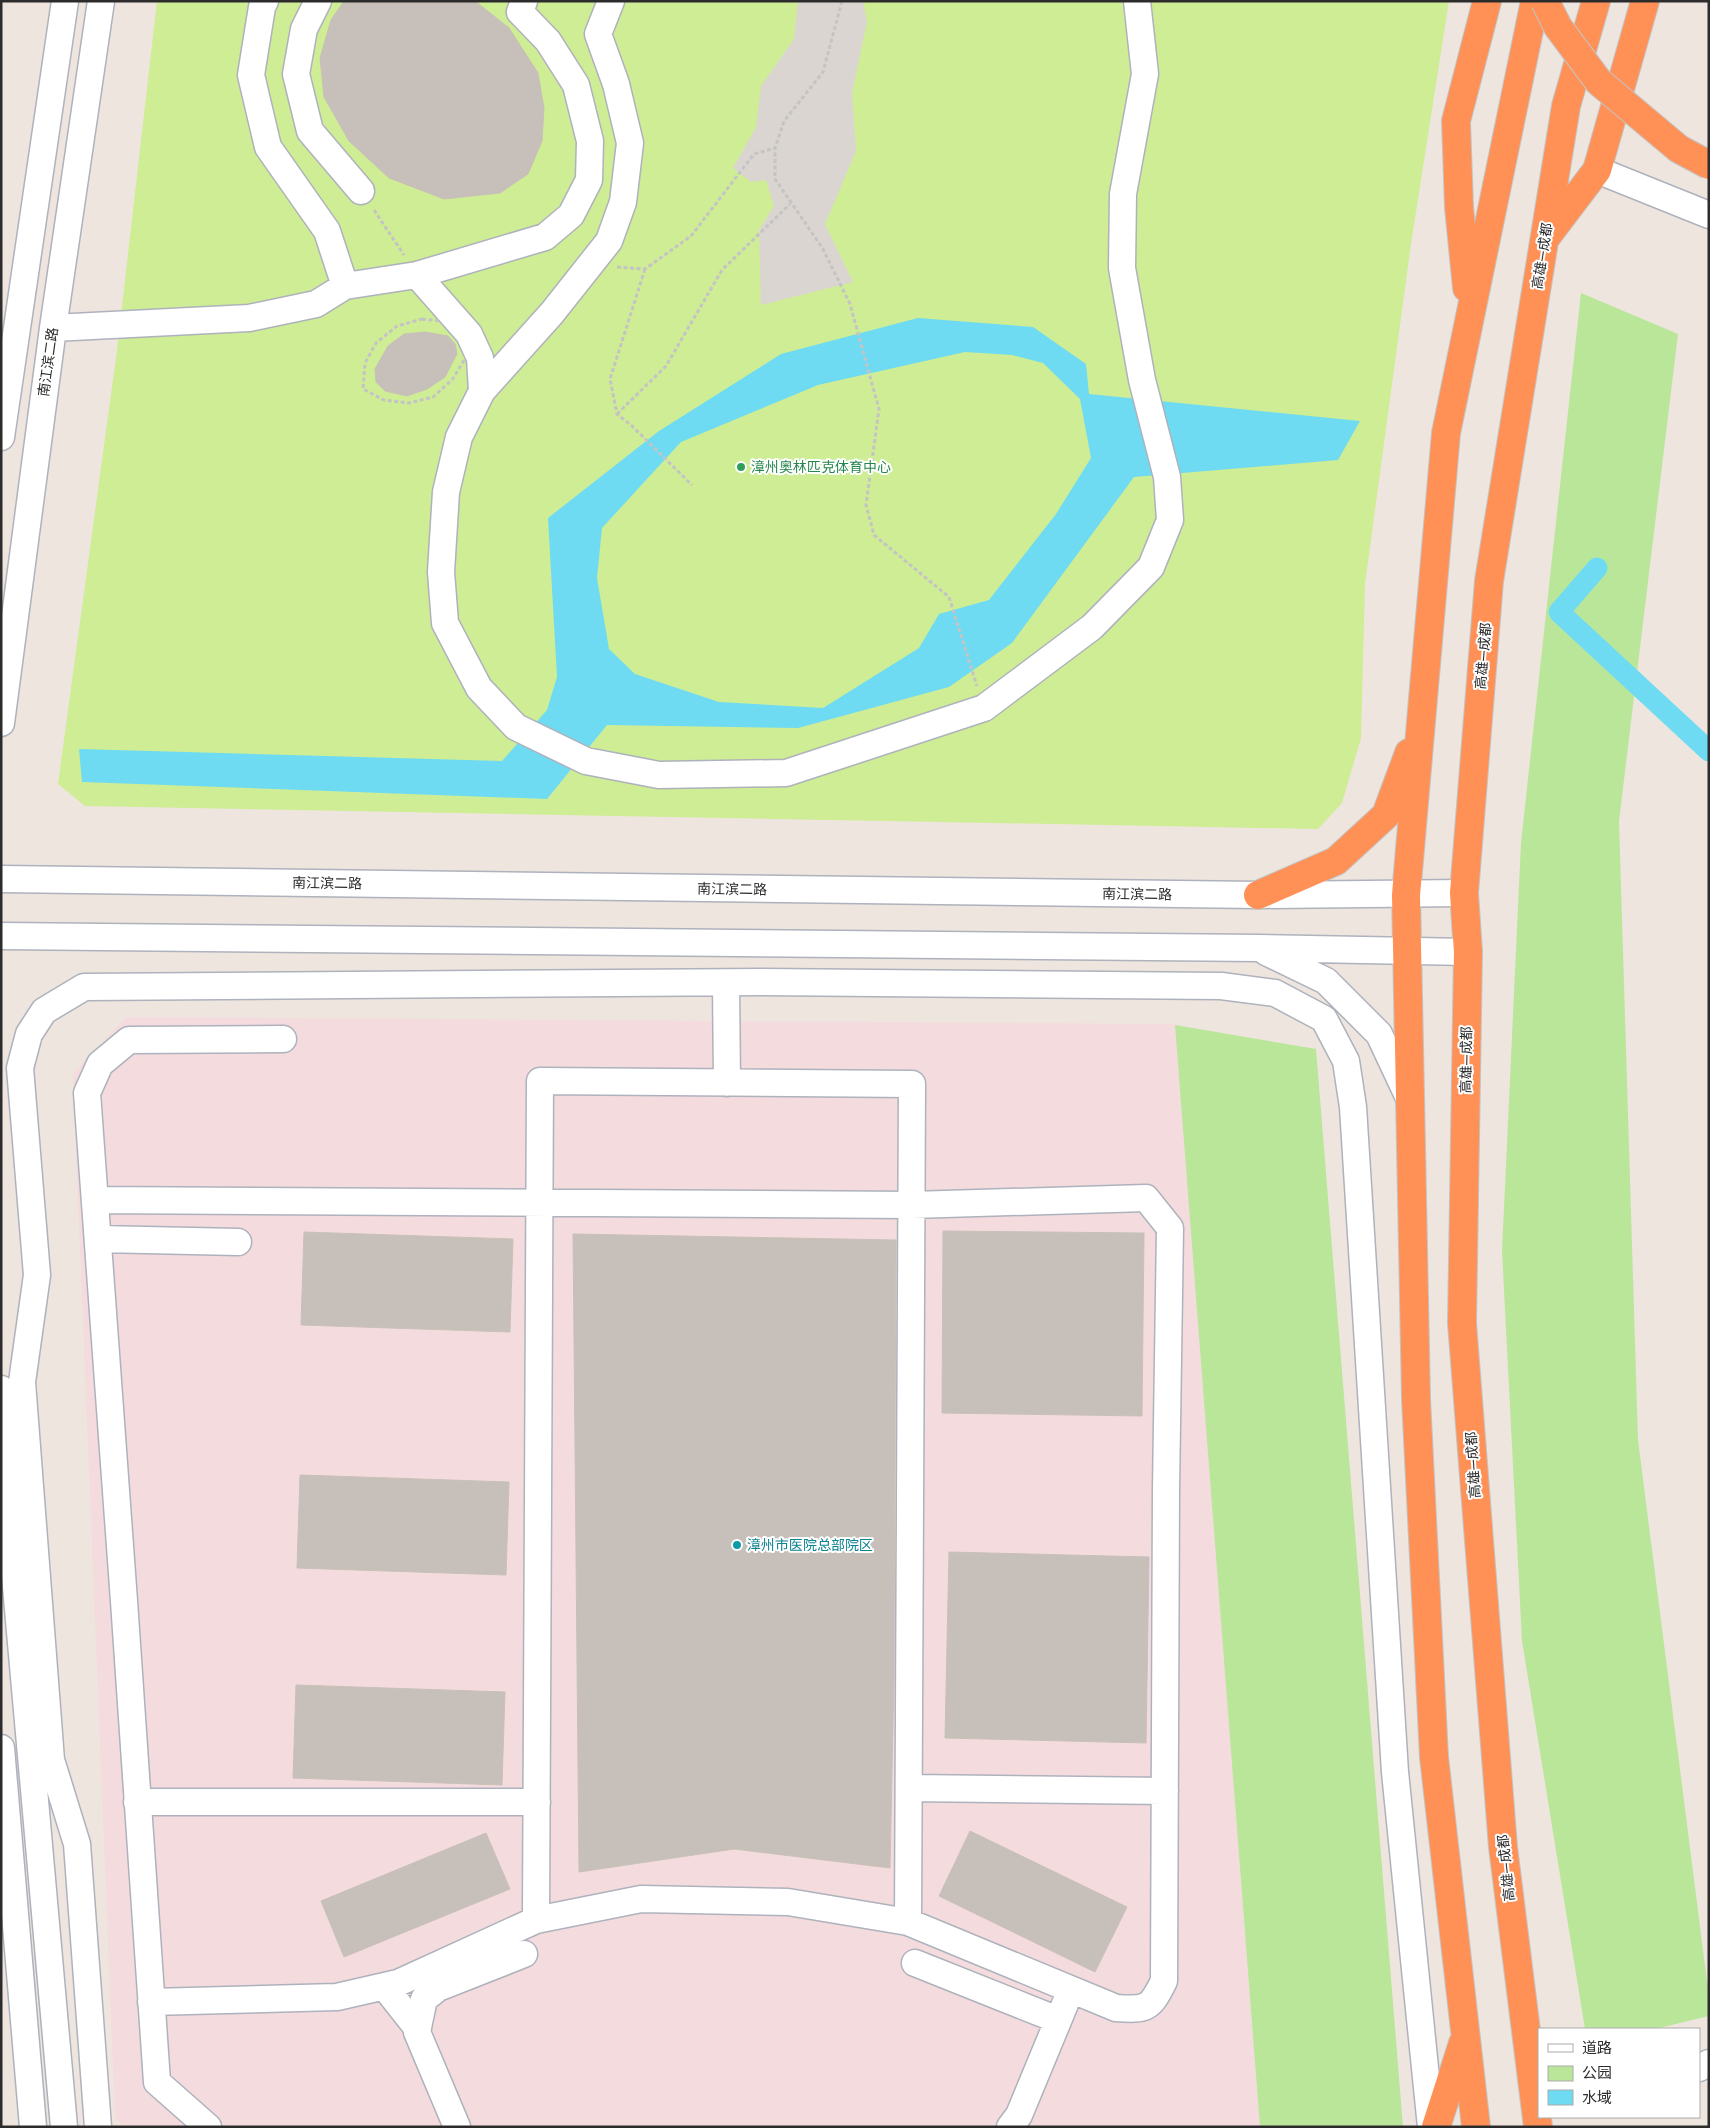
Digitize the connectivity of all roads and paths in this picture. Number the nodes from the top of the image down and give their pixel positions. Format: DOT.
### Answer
graph roads {
  1 [pos="65,1"];
  2 [pos="101,1"];
  3 [pos="265,1"];
  4 [pos="318,1"];
  5 [pos="524,1"];
  6 [pos="611,1"];
  7 [pos="842,1"];
  8 [pos="1137,1"];
  9 [pos="1487,1"];
  10 [pos="1535,1"];
  11 [pos="1545,1"];
  12 [pos="1596,1"];
  13 [pos="1644,1"];
  14 [pos="774,148"];
  15 [pos="1709,165"];
  16 [pos="1597,170"];
  17 [pos="361,191"];
  18 [pos="790,204"];
  19 [pos="1709,215"];
  20 [pos="1544,239"];
  21 [pos="591,264"];
  22 [pos="645,269"];
  23 [pos="417,274"];
  24 [pos="345,286"];
  25 [pos="1469,318"];
  26 [pos="52,328"];
  27 [pos="469,334"];
  28 [pos="482,391"];
  29 [pos="617,414"];
  30 [pos="1,437"];
  31 [pos="692,486"];
  32 [pos="984,708"];
  33 [pos="1421,722"];
  34 [pos="1,723"];
  35 [pos="1,879"];
  36 [pos="1464,893"];
  37 [pos="1258,895"];
  38 [pos="1406,895"];
  39 [pos="1,936"];
  40 [pos="1259,948"];
  41 [pos="1407,950"];
  42 [pos="1468,952"];
  43 [pos="726,983"];
  44 [pos="283,1039"];
  45 [pos="728,1083"];
  46 [pos="1410,1100"];
  47 [pos="95,1200"];
  48 [pos="540,1202"];
  49 [pos="912,1205"];
  50 [pos="99,1239"];
  51 [pos="238,1242"];
  52 [pos="1,1389"];
  53 [pos="1,1748"];
  54 [pos="909,1788"];
  55 [pos="1165,1791"];
  56 [pos="138,1802"];
  57 [pos="537,1802"];
  58 [pos="536,1920"];
  59 [pos="908,1922"];
  60 [pos="524,1954"];
  61 [pos="915,1963"];
  62 [pos="384,1986"];
  63 [pos="1071,1990"];
  64 [pos="151,2002"];
  65 [pos="1058,2020"];
  66 [pos="418,2029"];
  67 [pos="1466,2035"];
  68 [pos="1536,2087"];
  69 [pos="66,2122"];
  70 [pos="33,2127"];
  71 [pos="98,2127"];
  72 [pos="208,2127"];
  73 [pos="457,2127"];
  74 [pos="1010,2127"];
  75 [pos="1431,2127"];
  76 [pos="1436,2127"];
  77 [pos="1476,2127"];
  78 [pos="1538,2127"];
  1 -- 30 [label="street"];
  2 -- 26 [label="street, 南江滨二路"];
  3 -- 24 [label="street"];
  4 -- 17 [label="street"];
  5 -- 23 [label="street"];
  6 -- 21 [label="street"];
  7 -- 14 [label="path"];
  8 -- 32 [label="street"];
  9 -- 25 [label="highway"];
  10 -- 25 [label="highway"];
  11 -- 15 [label="highway, bridge"];
  12 -- 20 [label="highway, 高雄—成都"];
  13 -- 16 [label="highway"];
  14 -- 18 [label="path"];
  14 -- 22 [label="path"];
  16 -- 19 [label="street"];
  16 -- 20 [label="highway"];
  17 -- 23 [label="path"];
  18 -- 29 [label="path"];
  18 -- 32 [label="path"];
  20 -- 36 [label="highway, 高雄—成都"];
  21 -- 22 [label="path"];
  21 -- 28 [label="street"];
  22 -- 29 [label="path"];
  23 -- 24 [label="street"];
  23 -- 27 [label="street"];
  24 -- 26 [label="street"];
  25 -- 33 [label="highway"];
  26 -- 34 [label="street, 南江滨二路"];
  27 -- 27 [label="path"];
  27 -- 28 [label="street"];
  28 -- 32 [label="street"];
  29 -- 31 [label="path"];
  33 -- 37 [label="highway"];
  33 -- 38 [label="highway"];
  35 -- 37 [label="street, 南江滨二路"];
  36 -- 38 [label="street, 南江滨二路"];
  36 -- 42 [label="highway, 高雄—成都"];
  37 -- 38 [label="street, 南江滨二路"];
  38 -- 41 [label="highway"];
  39 -- 40 [label="street"];
  40 -- 41 [label="street"];
  40 -- 46 [label="street"];
  41 -- 42 [label="street"];
  41 -- 46 [label="highway"];
  42 -- 68 [label="highway, 高雄—成都"];
  43 -- 45 [label="street"];
  43 -- 71 [label="street"];
  43 -- 75 [label="street"];
  44 -- 47 [label="street"];
  45 -- 48 [label="street"];
  45 -- 49 [label="street"];
  46 -- 67 [label="highway"];
  47 -- 48 [label="street"];
  47 -- 50 [label="street"];
  48 -- 49 [label="street"];
  48 -- 57 [label="street"];
  49 -- 54 [label="street"];
  49 -- 55 [label="street"];
  50 -- 51 [label="street"];
  50 -- 56 [label="street"];
  52 -- 69 [label="street"];
  53 -- 70 [label="street"];
  54 -- 55 [label="street"];
  54 -- 59 [label="street"];
  55 -- 63 [label="street"];
  56 -- 57 [label="street"];
  56 -- 64 [label="street"];
  57 -- 58 [label="street"];
  58 -- 59 [label="street"];
  58 -- 62 [label="street"];
  59 -- 63 [label="street"];
  60 -- 66 [label="street"];
  61 -- 65 [label="street"];
  62 -- 64 [label="street"];
  62 -- 66 [label="street"];
  63 -- 65 [label="street"];
  64 -- 72 [label="street"];
  65 -- 74 [label="street"];
  66 -- 73 [label="street"];
  67 -- 76 [label="highway"];
  67 -- 77 [label="highway"];
  68 -- 78 [label="highway, 高雄—成都"];
}
